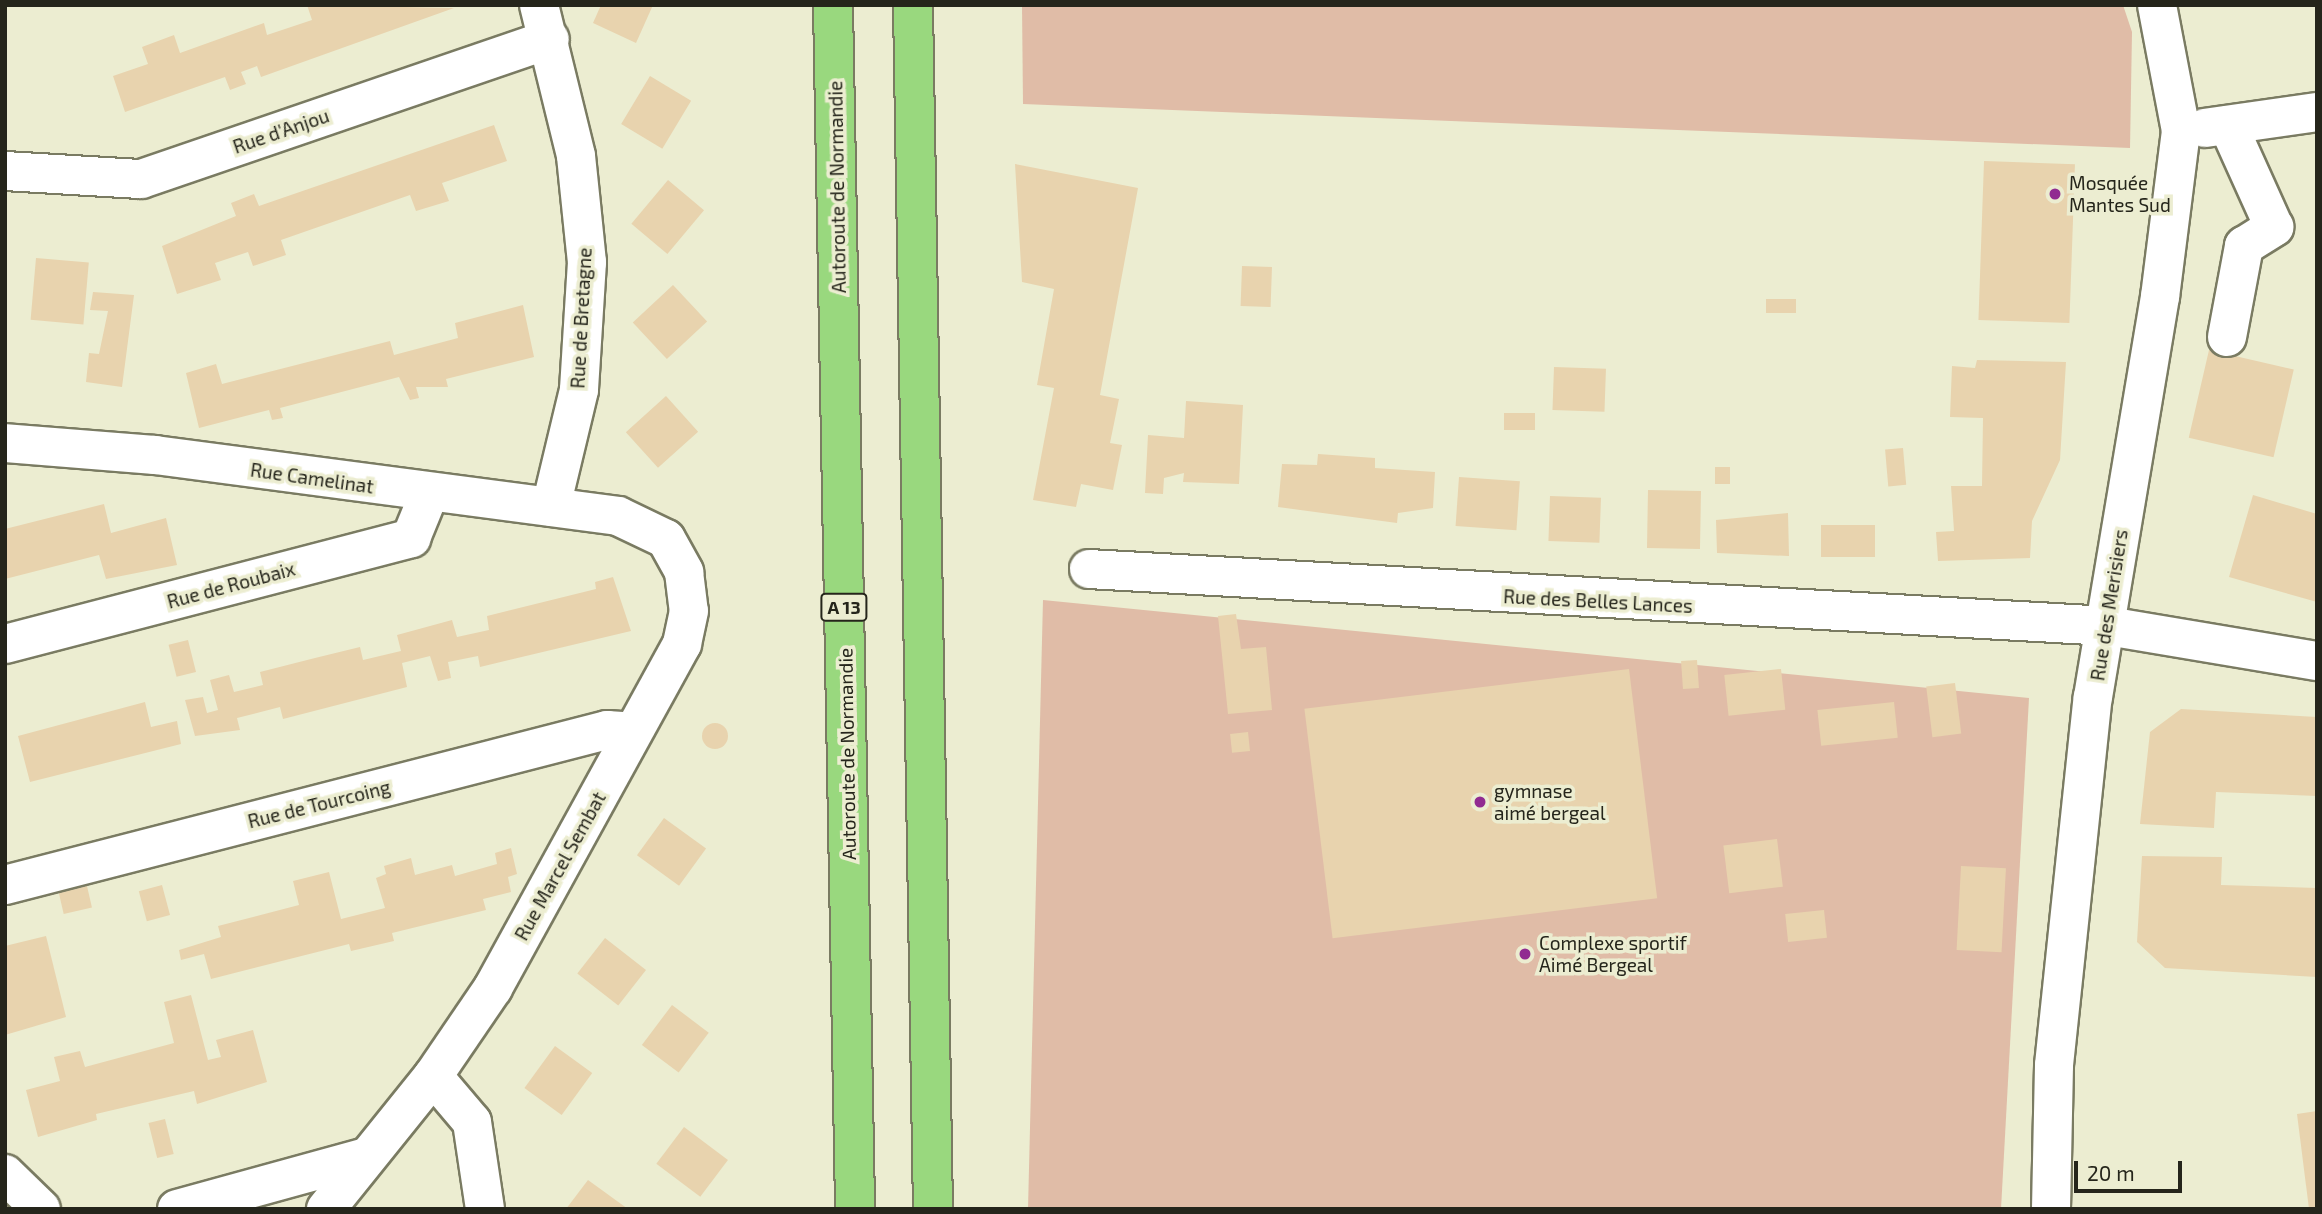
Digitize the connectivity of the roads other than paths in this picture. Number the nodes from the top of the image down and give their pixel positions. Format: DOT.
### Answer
graph roads {
  1 [pos="833,5"];
  2 [pos="913,5"];
  3 [pos="2157,5"];
  4 [pos="544,22"];
  5 [pos="2317,112"];
  6 [pos="2228,125"];
  7 [pos="2181,131"];
  8 [pos="5,171"];
  9 [pos="2227,337"];
  10 [pos="5,443"];
  11 [pos="429,494"];
  12 [pos="551,507"];
  13 [pos="618,516"];
  14 [pos="1089,569"];
  15 [pos="2107,626"];
  16 [pos="5,644"];
  17 [pos="2317,661"];
  18 [pos="633,732"];
  19 [pos="5,885"];
  20 [pos="433,1076"];
  21 [pos="366,1157"];
  22 [pos="5,1174"];
  23 [pos="41,1209"];
  24 [pos="177,1209"];
  25 [pos="326,1209"];
  26 [pos="485,1209"];
  27 [pos="855,1209"];
  28 [pos="933,1209"];
  29 [pos="2051,1209"];
  1 -- 27 [label="highway, Autoroute de Normandie / A 13"];
  2 -- 28 [label="highway"];
  3 -- 7 [label="street, Rue des Merisiers"];
  4 -- 8 [label="street, Rue d'Anjou"];
  4 -- 12 [label="street, Rue de Bretagne"];
  5 -- 6 [label="street"];
  6 -- 7 [label="street"];
  6 -- 9 [label="street"];
  7 -- 15 [label="street, Rue des Merisiers"];
  10 -- 11 [label="street, Rue Camelinat"];
  11 -- 12 [label="street, Rue Camelinat"];
  11 -- 16 [label="street, Rue de Roubaix"];
  12 -- 13 [label="street, Rue Camelinat"];
  13 -- 18 [label="street, Rue Marcel Sembat"];
  14 -- 15 [label="street, Rue des Belles Lances"];
  15 -- 17 [label="street, Rue des Belles Lances"];
  15 -- 29 [label="street, Rue des Merisiers"];
  18 -- 19 [label="street, Rue de Tourcoing"];
  18 -- 20 [label="street, Rue Marcel Sembat"];
  20 -- 21 [label="street, Rue Marcel Sembat"];
  20 -- 26 [label="street"];
  21 -- 24 [label="street"];
  21 -- 25 [label="street, Rue Marcel Sembat"];
  22 -- 23 [label="street"];
}
